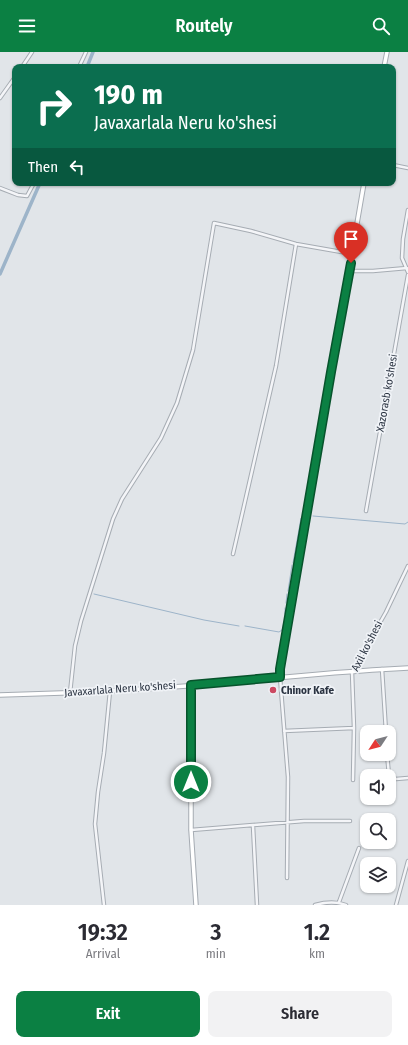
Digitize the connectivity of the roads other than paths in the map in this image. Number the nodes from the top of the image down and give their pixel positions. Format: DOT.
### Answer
graph roads {
  1 [pos="32,52"];
  2 [pos="86,52"];
  3 [pos="387,52"];
  4 [pos="24,64"];
  5 [pos="80,64"];
  6 [pos="385,64"];
  7 [pos="12,81"];
  8 [pos="0,98"];
  9 [pos="396,165"];
  10 [pos="408,168"];
  11 [pos="32,186"];
  12 [pos="364,186"];
  13 [pos="0,188"];
  14 [pos="408,210"];
  15 [pos="296,244"];
  16 [pos="353,254"];
  17 [pos="407,268"];
  18 [pos="349,271"];
  19 [pos="408,272"];
  20 [pos="408,276"];
  21 [pos="366,511"];
  22 [pos="234,554"];
  23 [pos="408,566"];
  24 [pos="408,668"];
  25 [pos="382,669"];
  26 [pos="352,672"];
  27 [pos="280,677"];
  28 [pos="191,685"];
  29 [pos="110,691"];
  30 [pos="70,693"];
  31 [pos="0,695"];
  32 [pos="386,725"];
  33 [pos="354,728"];
  34 [pos="284,731"];
  35 [pos="388,761"];
  36 [pos="408,778"];
  37 [pos="353,780"];
  38 [pos="350,821"];
  39 [pos="288,823"];
  40 [pos="253,826"];
  41 [pos="191,830"];
  42 [pos="359,848"];
  43 [pos="408,861"];
  44 [pos="286,878"];
  45 [pos="339,902"];
  46 [pos="104,905"];
  47 [pos="196,905"];
  48 [pos="258,905"];
  49 [pos="315,905"];
  50 [pos="346,905"];
  51 [pos="396,905"];
  1 -- 4 [label="street"];
  2 -- 5 [label="street"];
  3 -- 6 [label="street"];
  7 -- 8 [label="street"];
  9 -- 10 [label="street"];
  11 -- 13 [label="street"];
  12 -- 16 [label="street"];
  14 -- 17 [label="street"];
  15 -- 16 [label="street"];
  15 -- 22 [label="street"];
  15 -- 30 [label="street"];
  16 -- 18 [label="street"];
  17 -- 18 [label="street"];
  17 -- 19 [label="street"];
  18 -- 27 [label="street"];
  20 -- 21 [label="street, Xazorasb ko'shesi"];
  23 -- 26 [label="street, Axil ko'shesi"];
  24 -- 25 [label="street, Javaxarlala Neru ko'shesi"];
  25 -- 26 [label="street, Javaxarlala Neru ko'shesi"];
  25 -- 32 [label="street"];
  26 -- 27 [label="street, Javaxarlala Neru ko'shesi"];
  26 -- 33 [label="street, Axil ko'shesi"];
  27 -- 28 [label="street, Javaxarlala Neru ko'shesi"];
  27 -- 34 [label="street"];
  28 -- 29 [label="street, Javaxarlala Neru ko'shesi"];
  28 -- 41 [label="street"];
  29 -- 30 [label="street, Javaxarlala Neru ko'shesi"];
  29 -- 46 [label="street"];
  30 -- 31 [label="street, Javaxarlala Neru ko'shesi"];
  33 -- 34 [label="street"];
  33 -- 37 [label="street, Axil ko'shesi"];
  34 -- 39 [label="street"];
  35 -- 36 [label="street"];
  38 -- 39 [label="street"];
  39 -- 40 [label="street"];
  39 -- 44 [label="street"];
  40 -- 41 [label="street"];
  40 -- 48 [label="street"];
  41 -- 47 [label="street"];
  42 -- 45 [label="street"];
  43 -- 51 [label="street"];
  45 -- 49 [label="street"];
  45 -- 50 [label="street"];
}
